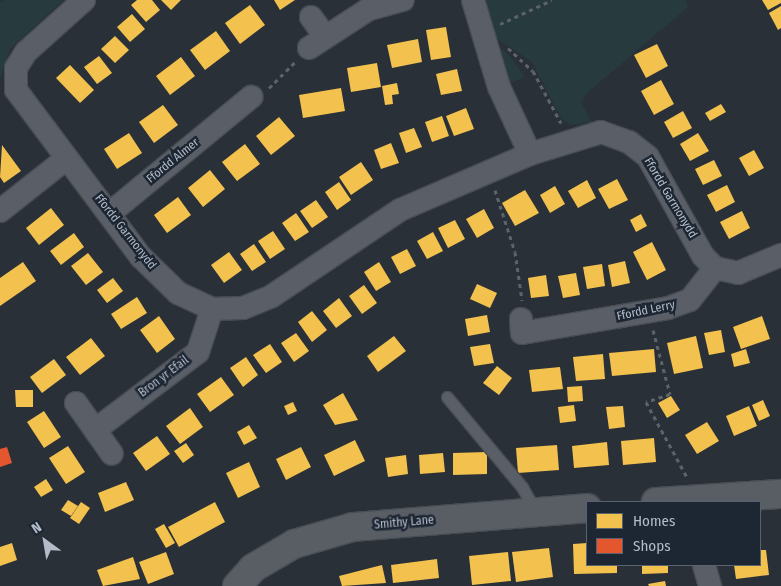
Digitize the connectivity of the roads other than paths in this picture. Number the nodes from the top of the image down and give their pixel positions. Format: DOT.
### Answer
graph roads {
  1 [pos="84,0"];
  2 [pos="403,0"];
  3 [pos="473,0"];
  4 [pos="311,17"];
  5 [pos="237,100"];
  6 [pos="530,154"];
  7 [pos="67,158"];
  8 [pos="0,211"];
  9 [pos="110,213"];
  10 [pos="781,255"];
  11 [pos="715,268"];
  12 [pos="212,310"];
  13 [pos="522,332"];
  14 [pos="447,397"];
  15 [pos="76,403"];
  16 [pos="95,430"];
  17 [pos="112,454"];
  18 [pos="781,494"];
  19 [pos="700,500"];
  20 [pos="678,501"];
  21 [pos="586,508"];
  22 [pos="536,512"];
  23 [pos="704,566"];
  24 [pos="237,586"];
  25 [pos="710,586"];
  1 -- 7 [label="street, Ffordd Garmonydd"];
  2 -- 4 [label="street"];
  3 -- 6 [label="street"];
  5 -- 9 [label="street, Ffordd Almer"];
  6 -- 11 [label="street, Ffordd Garmonydd"];
  6 -- 12 [label="street, Ffordd Garmonydd"];
  7 -- 8 [label="street"];
  7 -- 9 [label="street, Ffordd Garmonydd"];
  9 -- 12 [label="street, Ffordd Garmonydd"];
  10 -- 11 [label="street"];
  11 -- 13 [label="street, Ffordd Lerry"];
  12 -- 16 [label="street, Bron yr Efail"];
  14 -- 22 [label="lane"];
  15 -- 16 [label="street"];
  16 -- 17 [label="street"];
  18 -- 19 [label="street"];
  19 -- 20 [label="street"];
  21 -- 22 [label="street, Smithy Lane"];
  22 -- 24 [label="street, Smithy Lane"];
  23 -- 25 [label="street"];
}
